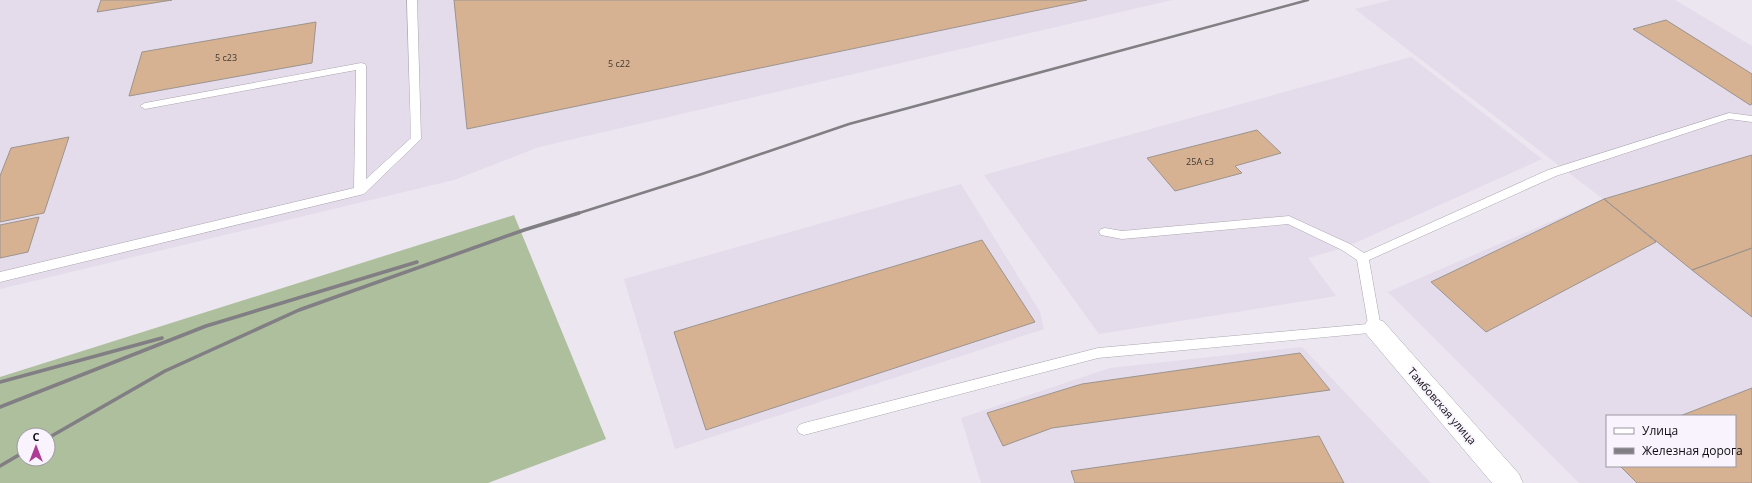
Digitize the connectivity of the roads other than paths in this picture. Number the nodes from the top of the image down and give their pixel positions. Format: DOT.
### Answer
graph roads {
  1 [pos="412,0"];
  2 [pos="145,106"];
  3 [pos="1752,119"];
  4 [pos="360,191"];
  5 [pos="1105,232"];
  6 [pos="1363,258"];
  7 [pos="0,277"];
  8 [pos="1375,328"];
  9 [pos="804,429"];
  10 [pos="1509,483"];
  1 -- 4 [label="lane"];
  2 -- 4 [label="lane"];
  3 -- 6 [label="lane"];
  4 -- 7 [label="lane"];
  5 -- 6 [label="lane"];
  6 -- 8 [label="lane"];
  8 -- 9 [label="lane"];
  8 -- 10 [label="street, Тамбовская улица"];
}
